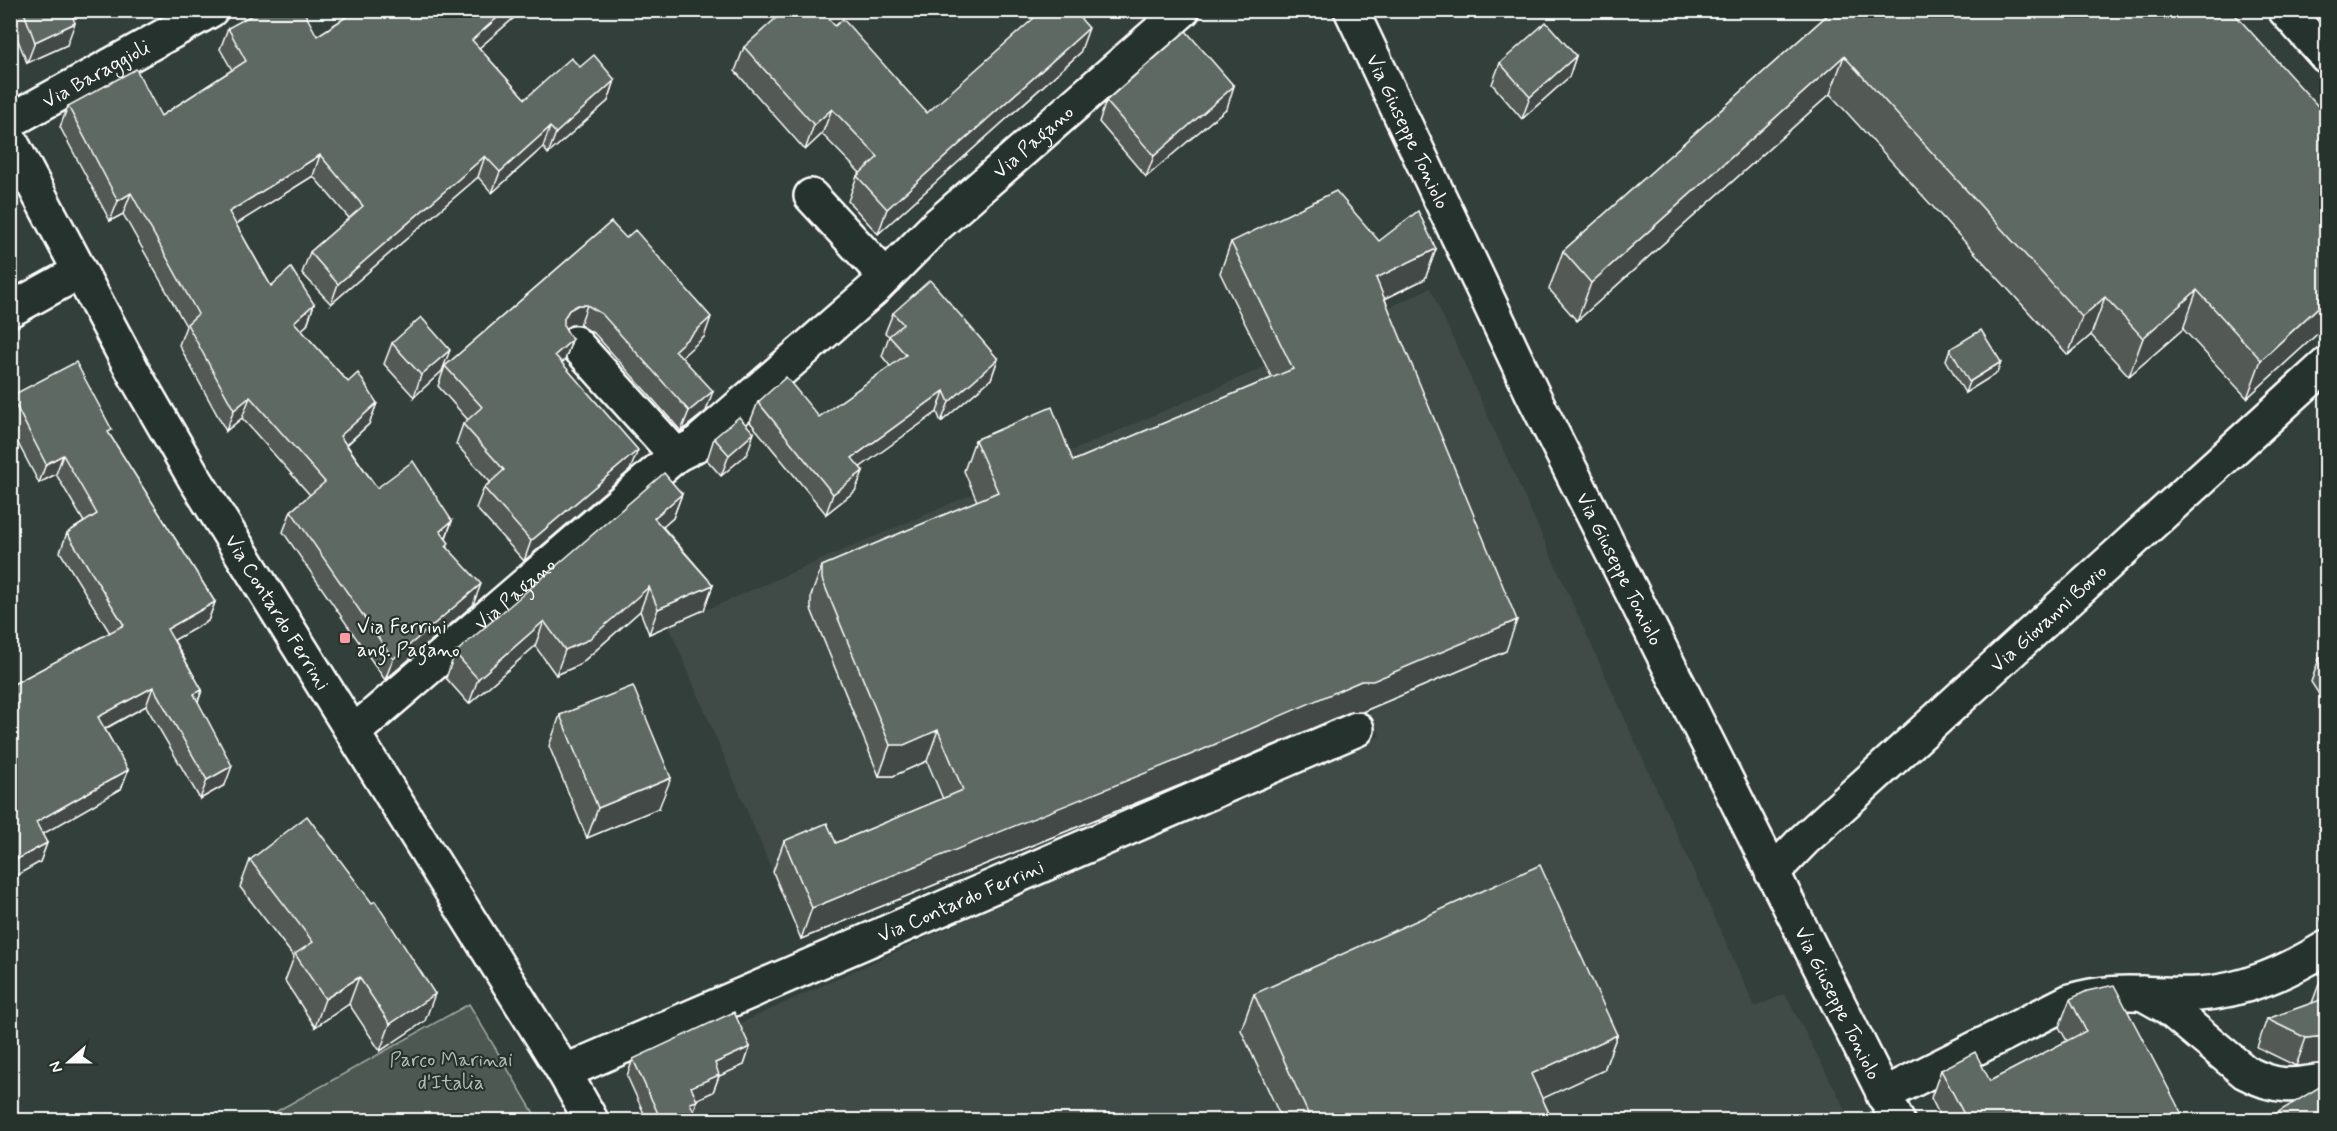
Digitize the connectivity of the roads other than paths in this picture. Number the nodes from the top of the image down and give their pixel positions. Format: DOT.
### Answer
graph roads {
  1 [pos="211,10"];
  2 [pos="1183,10"];
  3 [pos="1351,10"];
  4 [pos="2284,10"];
  5 [pos="2326,56"];
  6 [pos="10,121"];
  7 [pos="10,140"];
  8 [pos="811,196"];
  9 [pos="79,272"];
  10 [pos="886,277"];
  11 [pos="10,310"];
  12 [pos="575,343"];
  13 [pos="2326,365"];
  14 [pos="676,454"];
  15 [pos="1357,729"];
  16 [pos="354,732"];
  17 [pos="1772,873"];
  18 [pos="2326,948"];
  19 [pos="2142,993"];
  20 [pos="564,1072"];
  21 [pos="2326,1080"];
  22 [pos="1890,1108"];
  23 [pos="591,1120"];
  1 -- 6 [label="street, Via Baraggioli"];
  2 -- 10 [label="street, Via Pagano"];
  3 -- 17 [label="street, Via Giuseppe Toniolo"];
  4 -- 5 [label="street"];
  7 -- 9 [label="street, Via Contardo Ferrini"];
  8 -- 10 [label="street"];
  9 -- 11 [label="street"];
  9 -- 16 [label="street, Via Contardo Ferrini"];
  10 -- 14 [label="street, Via Pagano"];
  12 -- 14 [label="street"];
  13 -- 17 [label="street, Via Giovanni Bovio"];
  14 -- 16 [label="street, Via Pagano"];
  15 -- 20 [label="street, Via Contardo Ferrini"];
  16 -- 20 [label="street, Via Contardo Ferrini"];
  17 -- 22 [label="street, Via Giuseppe Toniolo"];
  18 -- 19 [label="street"];
  19 -- 21 [label="street"];
  19 -- 22 [label="street"];
  20 -- 23 [label="street, Via Contardo Ferrini"];
}
